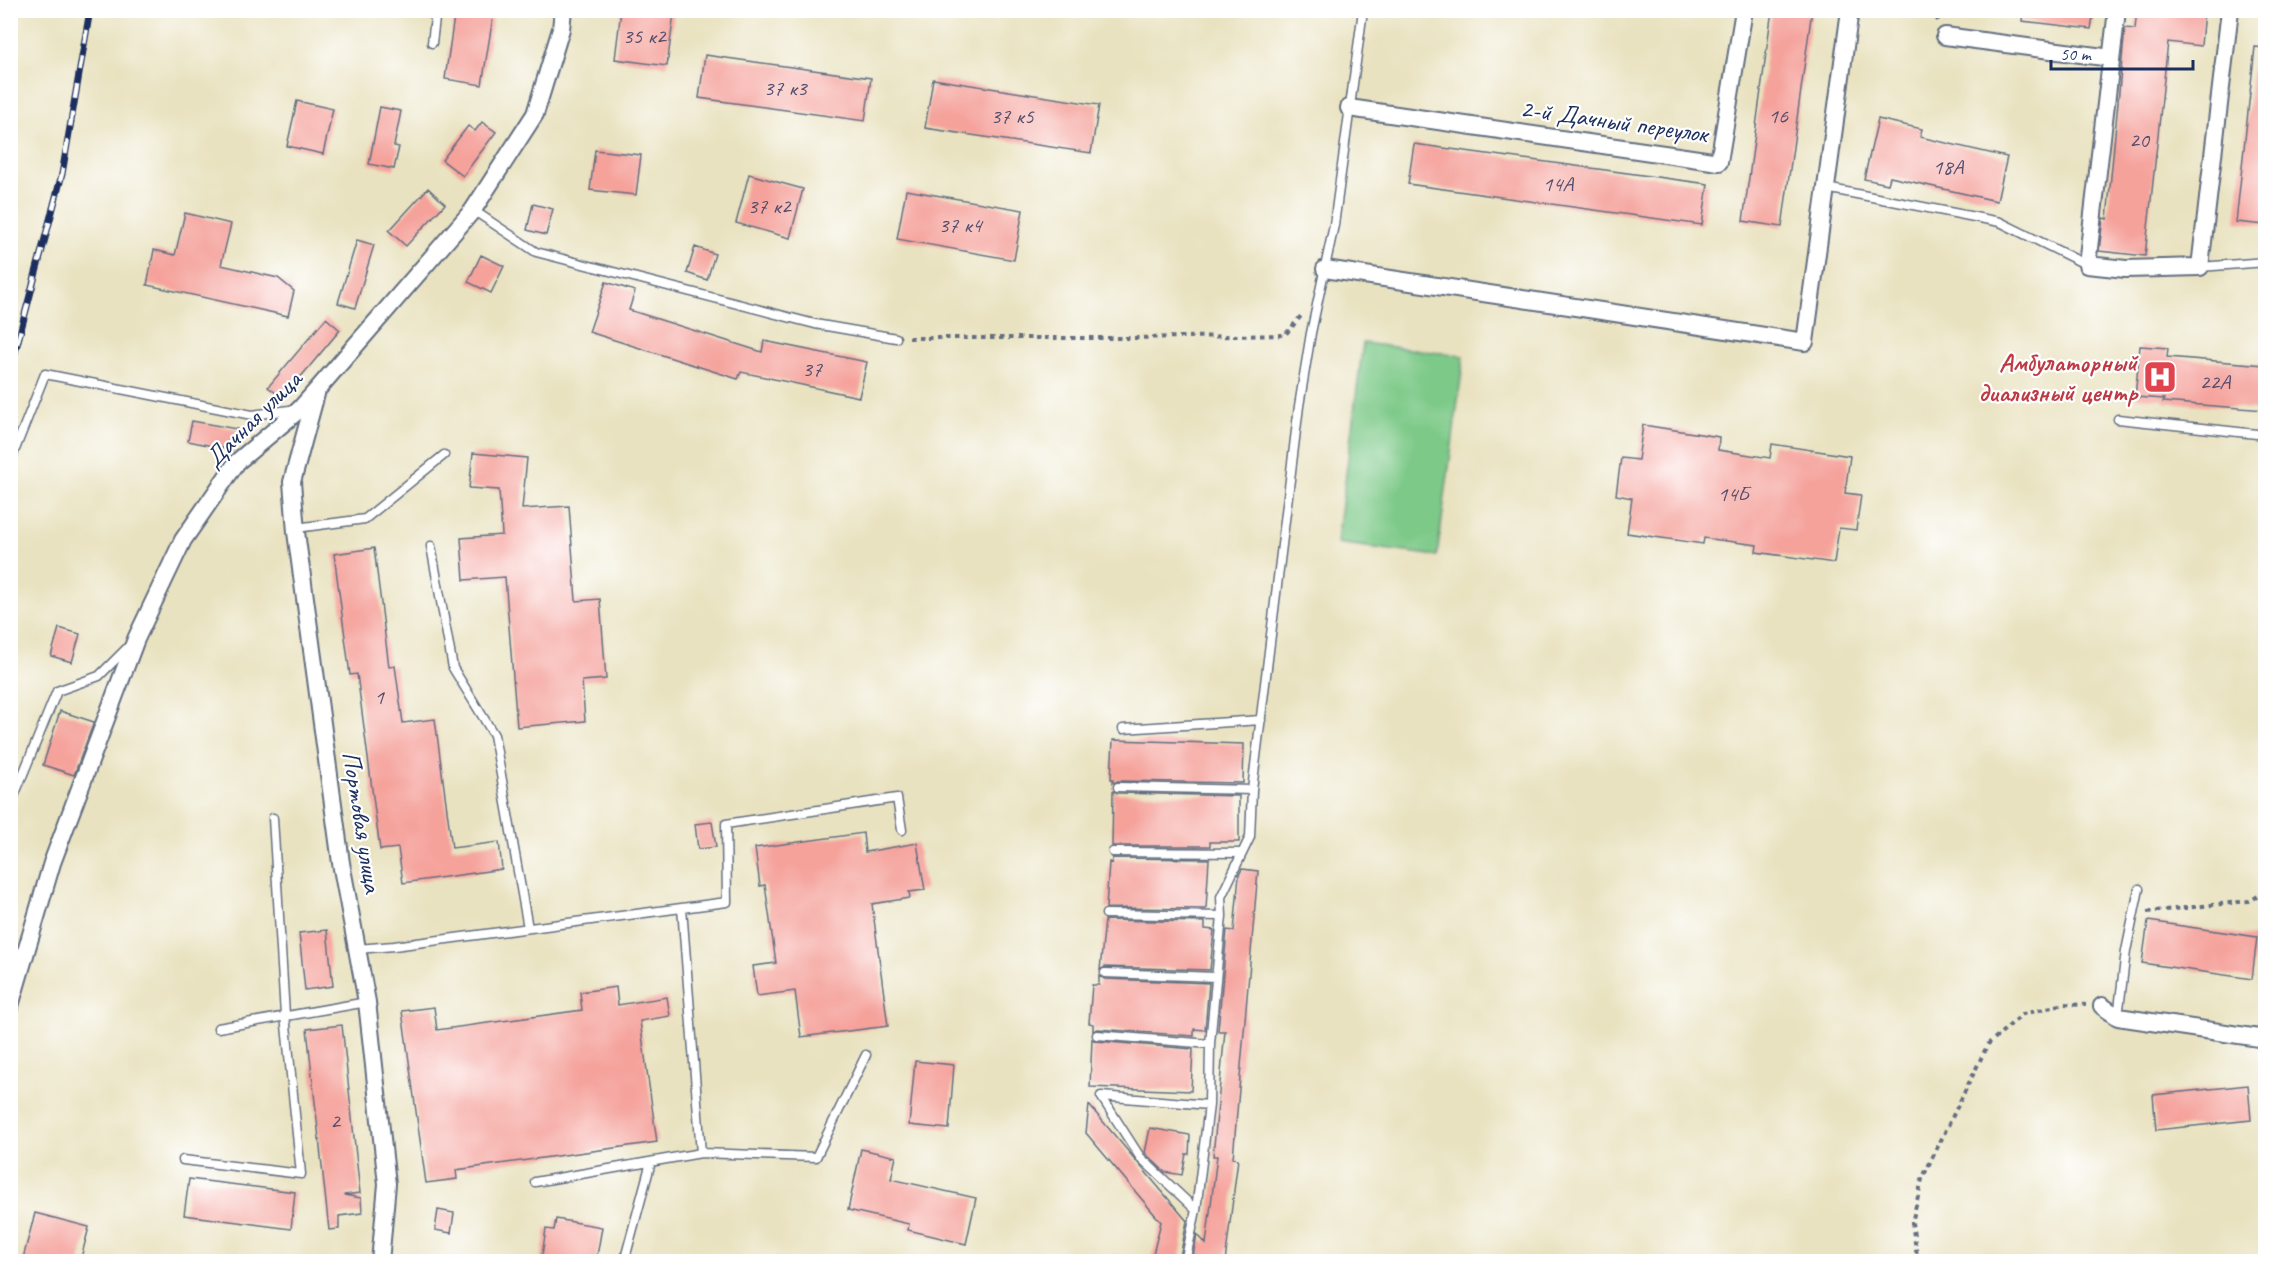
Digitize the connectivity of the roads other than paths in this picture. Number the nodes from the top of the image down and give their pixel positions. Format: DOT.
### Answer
graph roads {
  1 [pos="436,10"];
  2 [pos="563,10"];
  3 [pos="1363,10"];
  4 [pos="1744,10"];
  5 [pos="1850,10"];
  6 [pos="2117,10"];
  7 [pos="2230,10"];
  8 [pos="1945,36"];
  9 [pos="432,43"];
  10 [pos="2111,58"];
  11 [pos="1349,108"];
  12 [pos="1826,188"];
  13 [pos="473,210"];
  14 [pos="2265,262"];
  15 [pos="2087,265"];
  16 [pos="2200,267"];
  17 [pos="1325,269"];
  18 [pos="896,338"];
  19 [pos="316,392"];
  20 [pos="300,409"];
  21 [pos="2118,419"];
  22 [pos="2265,435"];
  23 [pos="444,455"];
  24 [pos="10,462"];
  25 [pos="296,528"];
  26 [pos="430,546"];
  27 [pos="136,639"];
  28 [pos="1261,720"];
  29 [pos="1123,729"];
  30 [pos="1118,787"];
  31 [pos="1252,790"];
  32 [pos="10,806"];
  33 [pos="273,818"];
  34 [pos="902,830"];
  35 [pos="1113,852"];
  36 [pos="1242,853"];
  37 [pos="2139,889"];
  38 [pos="682,908"];
  39 [pos="1106,914"];
  40 [pos="1222,916"];
  41 [pos="528,928"];
  42 [pos="357,949"];
  43 [pos="1105,973"];
  44 [pos="1216,977"];
  45 [pos="367,1002"];
  46 [pos="10,1006"];
  47 [pos="2102,1006"];
  48 [pos="285,1015"];
  49 [pos="2118,1017"];
  50 [pos="218,1028"];
  51 [pos="1097,1035"];
  52 [pos="2265,1039"];
  53 [pos="1210,1044"];
  54 [pos="866,1055"];
  55 [pos="1209,1106"];
  56 [pos="701,1153"];
  57 [pos="183,1161"];
  58 [pos="651,1162"];
  59 [pos="535,1182"];
  60 [pos="1196,1210"];
  61 [pos="380,1262"];
  62 [pos="624,1262"];
  63 [pos="1185,1262"];
  1 -- 9 [label="lane"];
  2 -- 13 [label="street, Дачная улица"];
  3 -- 11 [label="lane"];
  4 -- 11 [label="street, 2-й Дачный переулок"];
  5 -- 12 [label="street"];
  6 -- 10 [label="street"];
  7 -- 16 [label="street"];
  8 -- 10 [label="street"];
  10 -- 15 [label="street"];
  11 -- 17 [label="lane"];
  12 -- 15 [label="lane"];
  12 -- 17 [label="street"];
  13 -- 18 [label="lane"];
  13 -- 19 [label="street, Дачная улица"];
  14 -- 16 [label="lane"];
  15 -- 16 [label="street"];
  17 -- 28 [label="lane"];
  19 -- 20 [label="street, Дачная улица"];
  19 -- 25 [label="street, Портовая улица"];
  20 -- 24 [label="lane"];
  20 -- 27 [label="street, Дачная улица"];
  21 -- 22 [label="lane"];
  23 -- 25 [label="lane"];
  25 -- 42 [label="street, Портовая улица"];
  26 -- 41 [label="lane"];
  27 -- 32 [label="lane"];
  27 -- 46 [label="street, Дачная улица"];
  28 -- 29 [label="lane"];
  28 -- 31 [label="lane"];
  30 -- 31 [label="lane"];
  31 -- 36 [label="lane"];
  33 -- 48 [label="lane"];
  34 -- 38 [label="lane"];
  35 -- 36 [label="lane"];
  36 -- 40 [label="lane"];
  37 -- 49 [label="lane"];
  38 -- 41 [label="lane"];
  38 -- 56 [label="lane"];
  39 -- 40 [label="lane"];
  40 -- 44 [label="lane"];
  41 -- 42 [label="lane"];
  42 -- 45 [label="street, Портовая улица"];
  43 -- 44 [label="lane"];
  44 -- 53 [label="lane"];
  45 -- 48 [label="lane"];
  45 -- 61 [label="street, Портовая улица"];
  47 -- 49 [label="street"];
  48 -- 50 [label="lane"];
  48 -- 57 [label="lane"];
  49 -- 52 [label="street"];
  51 -- 53 [label="lane"];
  53 -- 55 [label="lane"];
  54 -- 56 [label="lane"];
  55 -- 60 [label="lane"];
  55 -- 60 [label="lane"];
  56 -- 58 [label="lane"];
  58 -- 59 [label="lane"];
  58 -- 62 [label="lane"];
  60 -- 63 [label="lane"];
}
